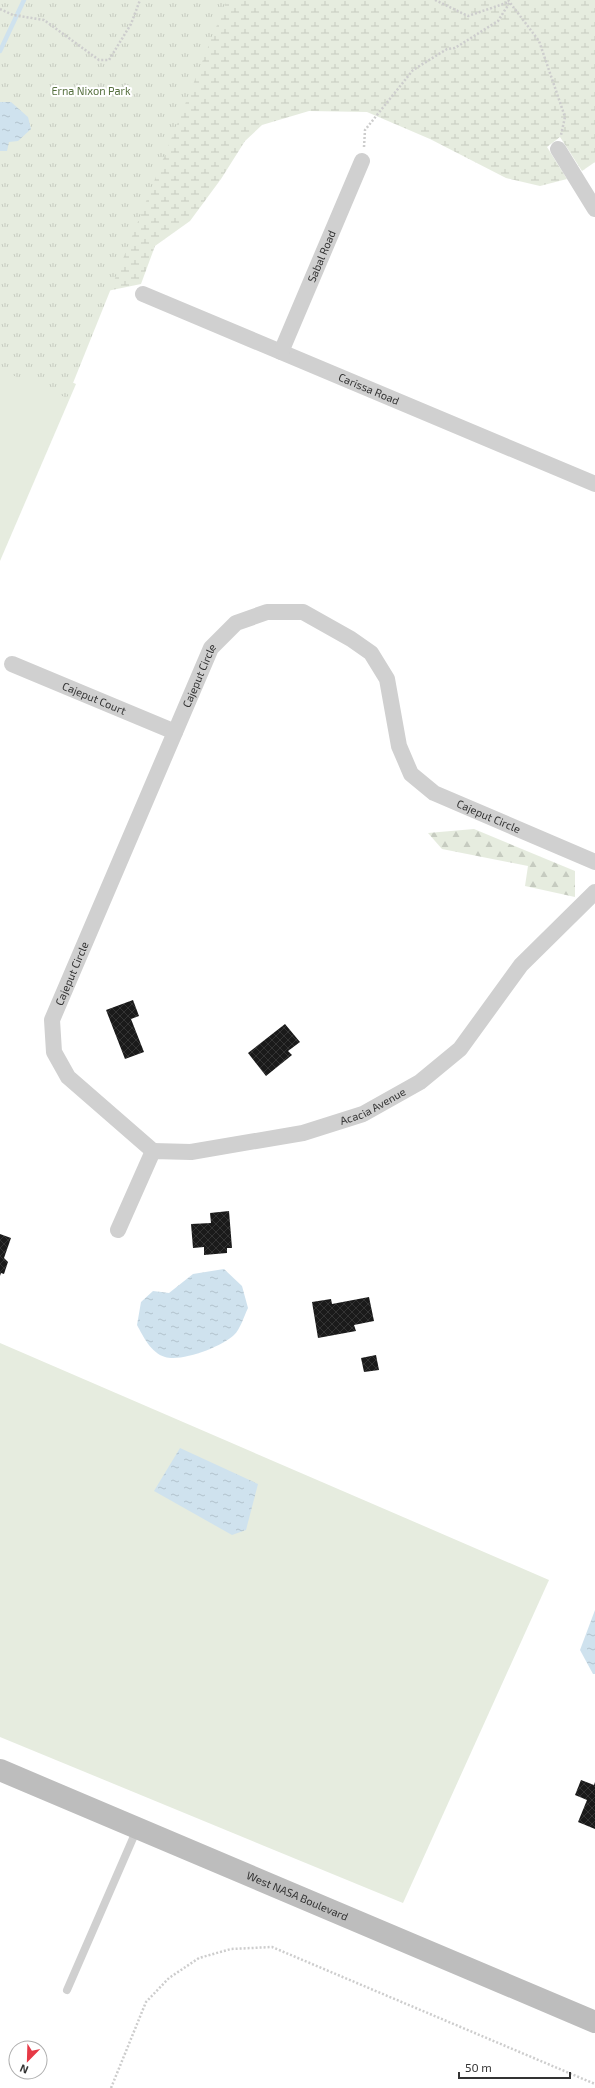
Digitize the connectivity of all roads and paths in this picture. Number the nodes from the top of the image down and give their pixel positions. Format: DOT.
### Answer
graph roads {
  1 [pos="140,0"];
  2 [pos="434,0"];
  3 [pos="509,1"];
  4 [pos="0,9"];
  5 [pos="558,149"];
  6 [pos="362,161"];
  7 [pos="595,209"];
  8 [pos="143,294"];
  9 [pos="281,352"];
  10 [pos="595,484"];
  11 [pos="12,664"];
  12 [pos="175,732"];
  13 [pos="595,862"];
  14 [pos="595,892"];
  15 [pos="153,1151"];
  16 [pos="118,1230"];
  17 [pos="0,1770"];
  18 [pos="137,1828"];
  19 [pos="67,1990"];
  20 [pos="595,2022"];
  21 [pos="595,2084"];
  22 [pos="112,2088"];
  1 -- 4 [label="path"];
  2 -- 3 [label="path"];
  3 -- 5 [label="path"];
  3 -- 6 [label="path"];
  5 -- 7 [label="street"];
  6 -- 9 [label="street, Sabal Road"];
  8 -- 9 [label="street, Carissa Road"];
  9 -- 10 [label="street, Carissa Road"];
  11 -- 12 [label="street, Cajeput Court"];
  12 -- 13 [label="street, Cajeput Circle"];
  12 -- 15 [label="street, Cajeput Circle"];
  14 -- 15 [label="street, Acacia Avenue"];
  15 -- 16 [label="street"];
  17 -- 18 [label="main road, West NASA Boulevard"];
  18 -- 19 [label="lane"];
  18 -- 20 [label="main road, West NASA Boulevard"];
  21 -- 22 [label="path"];
}
